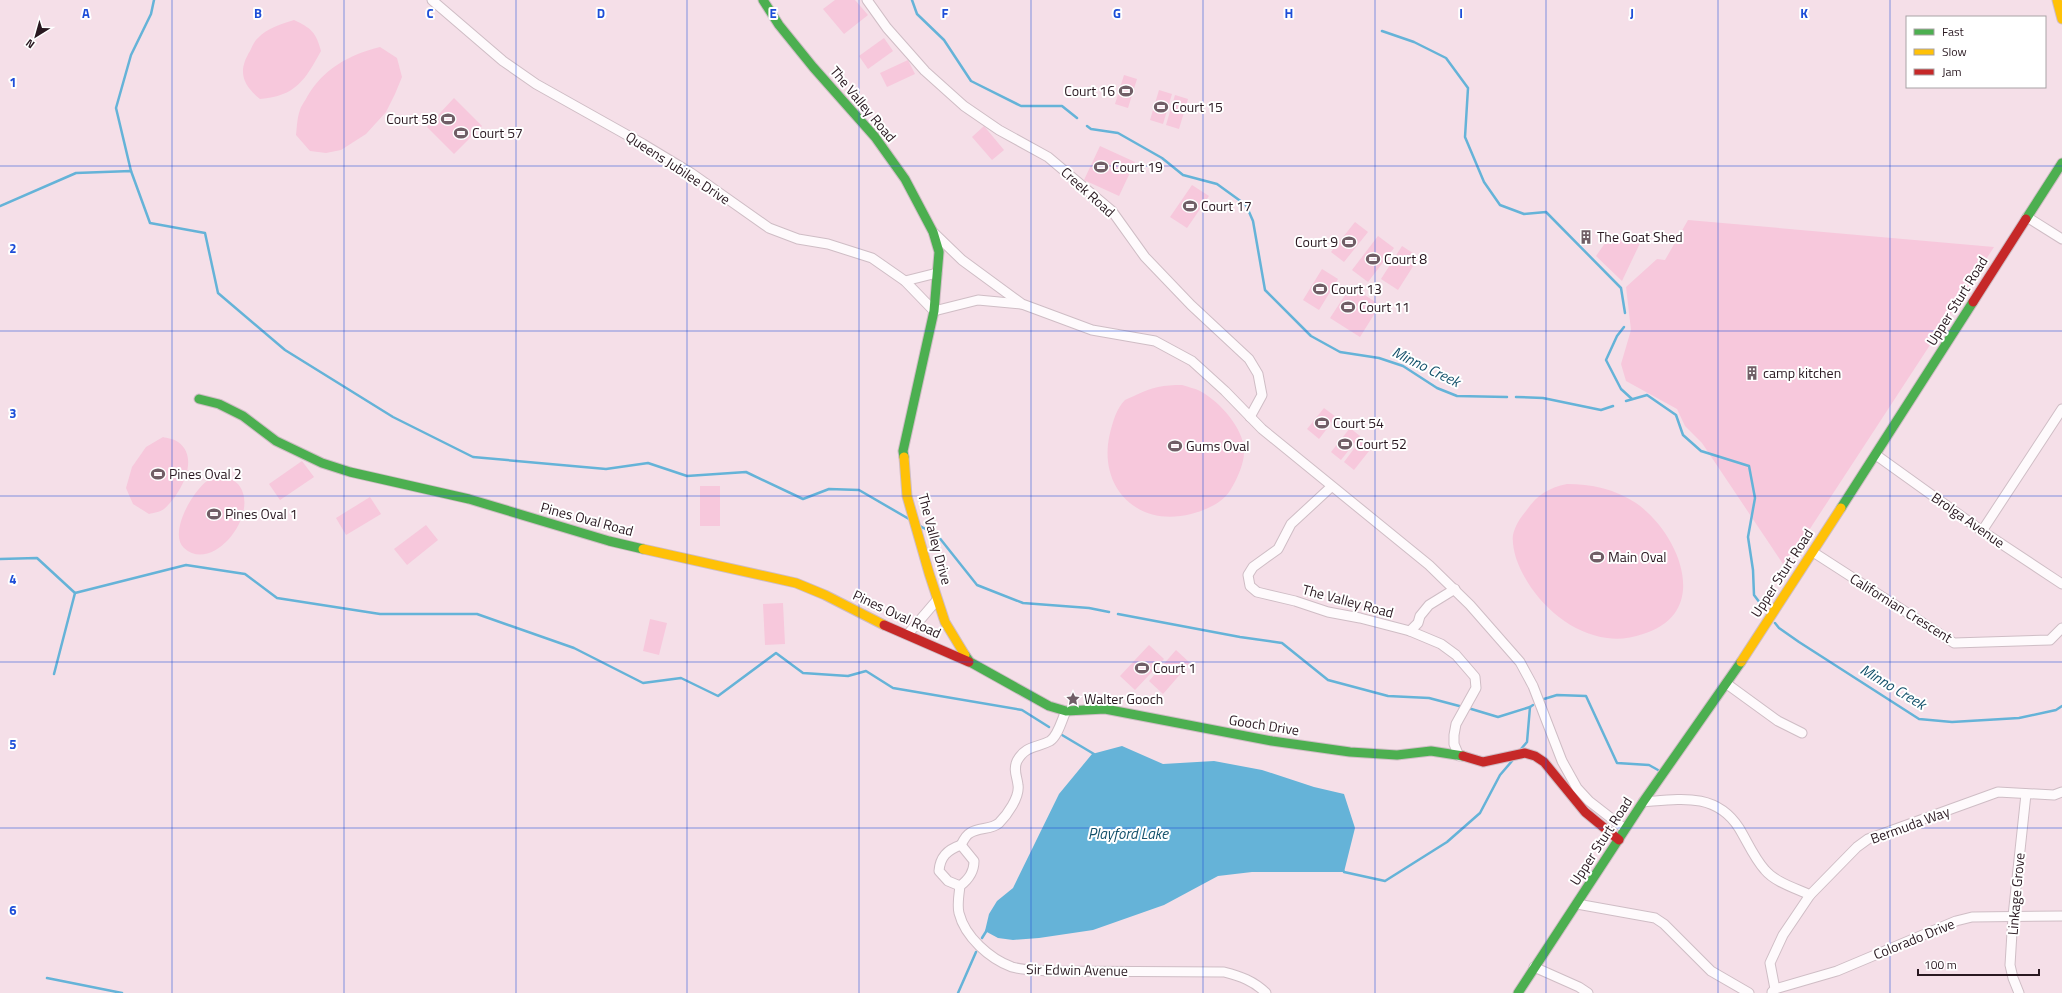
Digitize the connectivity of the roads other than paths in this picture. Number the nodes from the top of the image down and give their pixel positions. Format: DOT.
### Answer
graph roads {
  1 [pos="432,0"];
  2 [pos="763,0"];
  3 [pos="867,0"];
  4 [pos="2057,0"];
  5 [pos="2062,19"];
  6 [pos="2062,163"];
  7 [pos="2027,217"];
  8 [pos="934,232"];
  9 [pos="2062,239"];
  10 [pos="937,273"];
  11 [pos="905,281"];
  12 [pos="1022,304"];
  13 [pos="934,311"];
  14 [pos="199,399"];
  15 [pos="2062,409"];
  16 [pos="1250,417"];
  17 [pos="1876,455"];
  18 [pos="1331,487"];
  19 [pos="1982,531"];
  20 [pos="1813,552"];
  21 [pos="2062,584"];
  22 [pos="1455,589"];
  23 [pos="937,600"];
  24 [pos="2062,628"];
  25 [pos="1410,631"];
  26 [pos="908,634"];
  27 [pos="970,662"];
  28 [pos="1727,684"];
  29 [pos="1066,711"];
  30 [pos="1802,733"];
  31 [pos="1459,756"];
  32 [pos="2062,792"];
  33 [pos="2026,794"];
  34 [pos="1643,802"];
  35 [pos="1625,829"];
  36 [pos="1618,840"];
  37 [pos="961,845"];
  38 [pos="960,886"];
  39 [pos="1810,895"];
  40 [pos="1577,904"];
  41 [pos="2013,916"];
  42 [pos="2062,916"];
  43 [pos="1534,967"];
  44 [pos="1774,991"];
  45 [pos="1266,993"];
  46 [pos="1518,993"];
  47 [pos="1588,993"];
  48 [pos="1749,993"];
  49 [pos="2019,993"];
  1 -- 11 [label="street, Queens Jubilee Drive"];
  2 -- 8 [label="street, The Valley Road"];
  3 -- 16 [label="street, Creek Road"];
  4 -- 5 [label="street"];
  6 -- 7 [label="street, Upper Sturt Road"];
  7 -- 9 [label="street"];
  7 -- 17 [label="street, Upper Sturt Road"];
  8 -- 10 [label="street, The Valley Road"];
  8 -- 12 [label="street, The Valley Road"];
  10 -- 11 [label="street"];
  10 -- 13 [label="street, The Valley Road"];
  11 -- 13 [label="street, Queens Jubilee Drive"];
  12 -- 13 [label="street, The Valley Road"];
  12 -- 16 [label="street, The Valley Road"];
  13 -- 23 [label="street, The Valley Drive"];
  14 -- 26 [label="street, Pines Oval Road"];
  15 -- 19 [label="street"];
  16 -- 18 [label="street, The Valley Road"];
  17 -- 19 [label="street, Brolga Avenue"];
  17 -- 20 [label="street, Upper Sturt Road"];
  18 -- 22 [label="street, The Valley Road"];
  18 -- 25 [label="street, The Valley Road"];
  19 -- 21 [label="street, Brolga Avenue"];
  20 -- 24 [label="street, Californian Crescent"];
  20 -- 28 [label="street, Upper Sturt Road"];
  22 -- 25 [label="street"];
  22 -- 35 [label="street, The Valley Road"];
  23 -- 26 [label="street"];
  23 -- 27 [label="street, The Valley Drive"];
  25 -- 31 [label="street, The Valley Road"];
  26 -- 27 [label="street, Pines Oval Road"];
  27 -- 29 [label="street, The Valley Drive"];
  28 -- 30 [label="street"];
  28 -- 34 [label="street, Upper Sturt Road"];
  29 -- 31 [label="street, Gooch Drive"];
  29 -- 37 [label="street"];
  31 -- 36 [label="street, Gooch Drive"];
  32 -- 33 [label="street, Bermuda Way"];
  33 -- 39 [label="street, Bermuda Way"];
  33 -- 41 [label="street, Linkage Grove"];
  34 -- 35 [label="street, Upper Sturt Road"];
  34 -- 39 [label="street"];
  35 -- 36 [label="street, Upper Sturt Road"];
  36 -- 40 [label="street, Upper Sturt Road"];
  37 -- 38 [label="street"];
  37 -- 38 [label="street"];
  38 -- 45 [label="street, Sir Edwin Avenue"];
  39 -- 44 [label="street, Bermuda Way"];
  40 -- 43 [label="street, Upper Sturt Road"];
  40 -- 48 [label="street"];
  41 -- 42 [label="street, Colorado Drive"];
  41 -- 44 [label="street, Colorado Drive"];
  41 -- 49 [label="street, Linkage Grove"];
  43 -- 46 [label="street, Upper Sturt Road"];
  43 -- 47 [label="street"];
}
